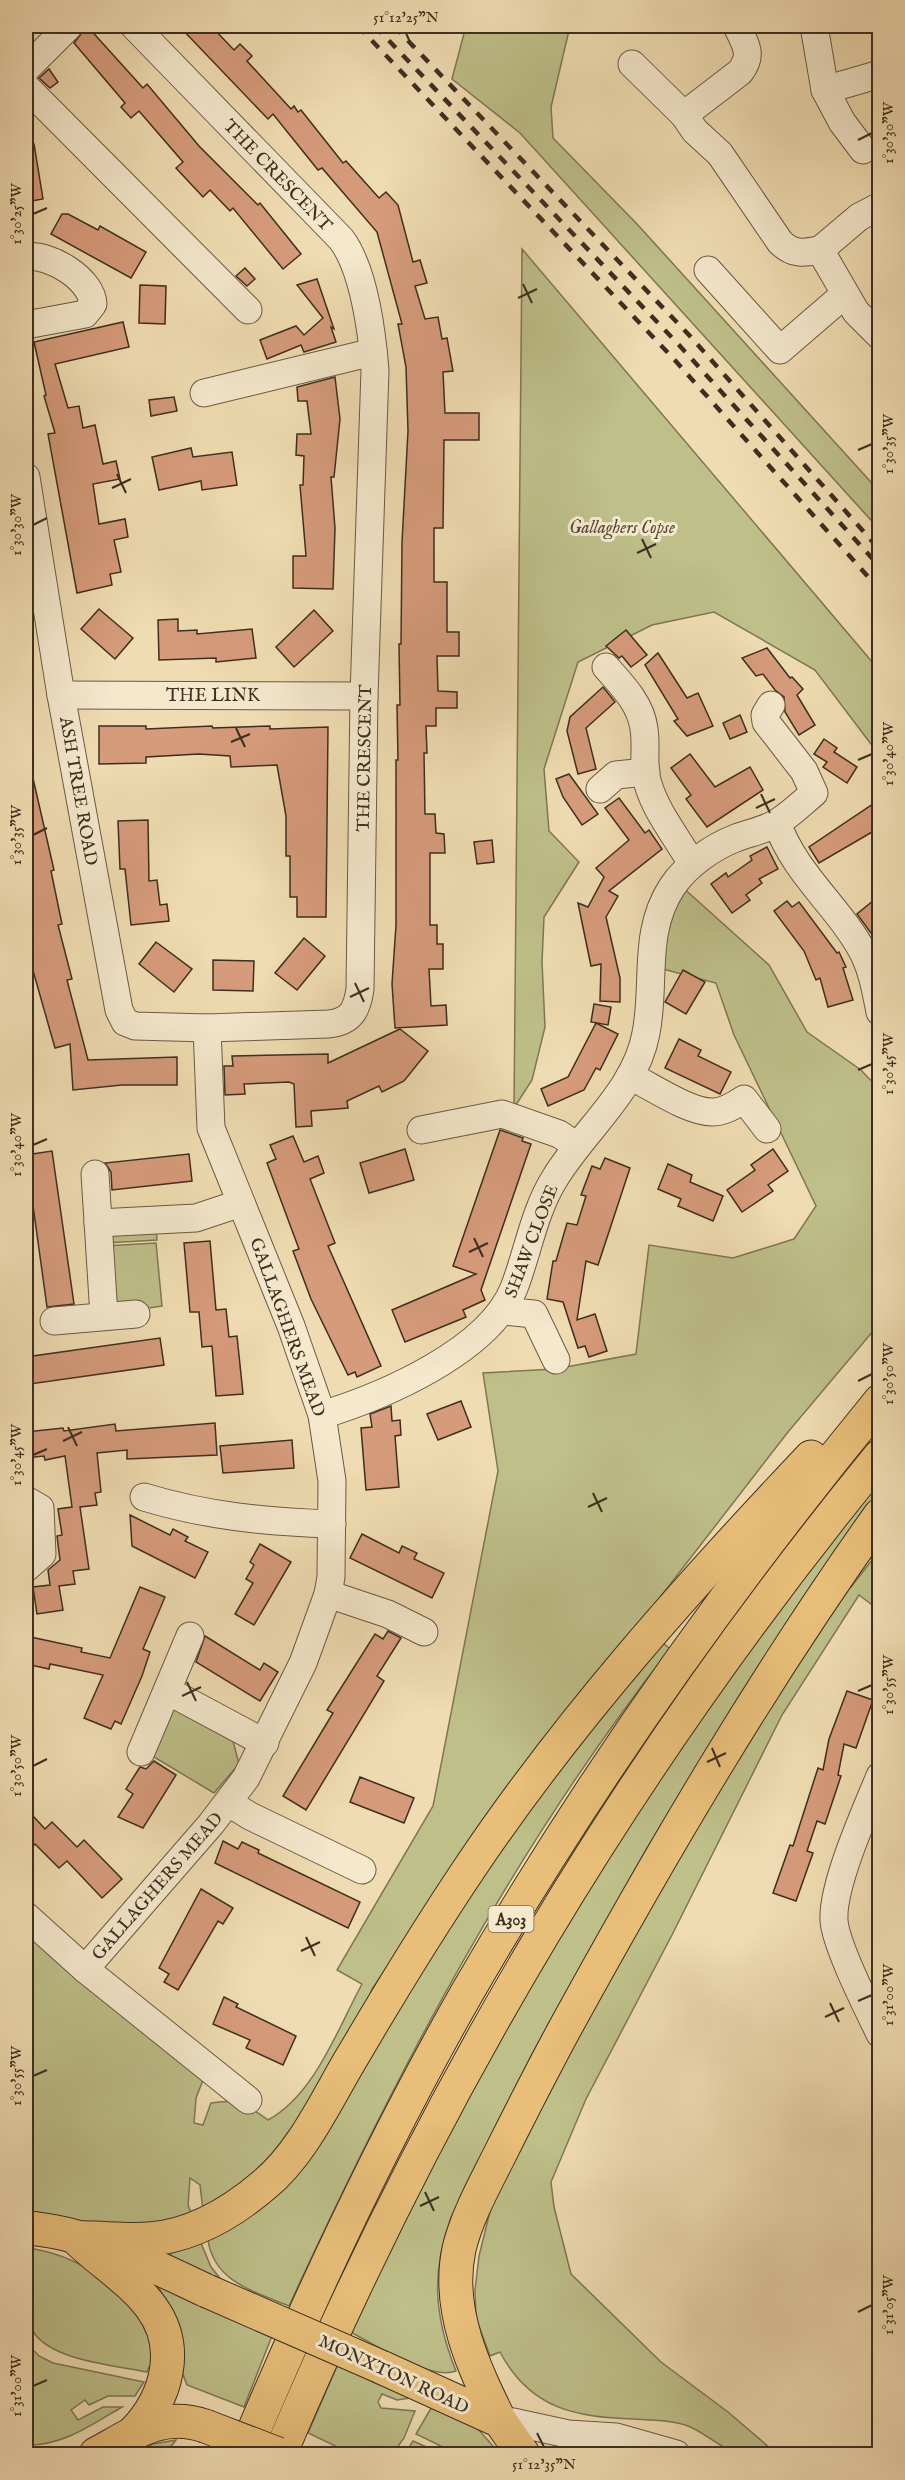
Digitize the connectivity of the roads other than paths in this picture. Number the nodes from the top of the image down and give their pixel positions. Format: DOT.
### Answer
graph roads {
  1 [pos="69,26"];
  2 [pos="134,26"];
  3 [pos="737,26"];
  4 [pos="814,26"];
  5 [pos="632,64"];
  6 [pos="26,69"];
  7 [pos="879,74"];
  8 [pos="26,87"];
  9 [pos="825,90"];
  10 [pos="684,115"];
  11 [pos="863,150"];
  12 [pos="879,206"];
  13 [pos="820,250"];
  14 [pos="26,257"];
  15 [pos="708,270"];
  16 [pos="845,294"];
  17 [pos="248,310"];
  18 [pos="26,325"];
  19 [pos="879,336"];
  20 [pos="373,352"];
  21 [pos="204,393"];
  22 [pos="26,477"];
  23 [pos="606,667"];
  24 [pos="61,695"];
  25 [pos="364,696"];
  26 [pos="771,705"];
  27 [pos="646,772"];
  28 [pos="600,789"];
  29 [pos="777,823"];
  30 [pos="692,864"];
  31 [pos="876,975"];
  32 [pos="879,1012"];
  33 [pos="207,1028"];
  34 [pos="630,1076"];
  35 [pos="421,1130"];
  36 [pos="767,1130"];
  37 [pos="577,1146"];
  38 [pos="95,1174"];
  39 [pos="241,1203"];
  40 [pos="98,1223"];
  41 [pos="503,1311"];
  42 [pos="136,1314"];
  43 [pos="104,1316"];
  44 [pos="54,1321"];
  45 [pos="556,1360"];
  46 [pos="879,1401"];
  47 [pos="322,1415"];
  48 [pos="856,1429"];
  49 [pos="879,1456"];
  50 [pos="144,1497"];
  51 [pos="26,1500"];
  52 [pos="879,1515"];
  53 [pos="332,1524"];
  54 [pos="26,1568"];
  55 [pos="328,1594"];
  56 [pos="424,1632"];
  57 [pos="190,1636"];
  58 [pos="168,1691"];
  59 [pos="265,1743"];
  60 [pos="141,1752"];
  61 [pos="879,1776"];
  62 [pos="229,1803"];
  63 [pos="362,1870"];
  64 [pos="26,1916"];
  65 [pos="85,1969"];
  66 [pos="879,2034"];
  67 [pos="248,2100"];
  68 [pos="26,2227"];
  69 [pos="76,2238"];
  70 [pos="500,2421"];
  71 [pos="134,2432"];
  72 [pos="644,2443"];
  73 [pos="96,2454"];
  74 [pos="244,2454"];
  75 [pos="279,2454"];
  76 [pos="523,2454"];
  77 [pos="584,2454"];
  78 [pos="676,2454"];
  1 -- 6 [label="street"];
  2 -- 20 [label="street, THE CRESCENT"];
  3 -- 10 [label="street"];
  4 -- 9 [label="street"];
  5 -- 10 [label="street"];
  7 -- 9 [label="street"];
  8 -- 17 [label="street"];
  9 -- 11 [label="street"];
  10 -- 13 [label="street"];
  12 -- 13 [label="street"];
  13 -- 16 [label="street"];
  14 -- 18 [label="street"];
  15 -- 16 [label="street"];
  16 -- 19 [label="street"];
  20 -- 21 [label="street"];
  20 -- 25 [label="street, THE CRESCENT"];
  22 -- 24 [label="street, ASH TREE ROAD"];
  23 -- 27 [label="street"];
  24 -- 25 [label="street, THE LINK"];
  24 -- 33 [label="street, ASH TREE ROAD"];
  25 -- 33 [label="street, THE CRESCENT"];
  26 -- 29 [label="street, SHAW CLOSE"];
  27 -- 28 [label="street"];
  27 -- 30 [label="street"];
  29 -- 30 [label="street, SHAW CLOSE"];
  29 -- 31 [label="street"];
  30 -- 34 [label="street, SHAW CLOSE"];
  31 -- 32 [label="street"];
  33 -- 39 [label="street, GALLAGHERS MEAD"];
  34 -- 36 [label="street"];
  34 -- 37 [label="street, SHAW CLOSE"];
  35 -- 37 [label="street"];
  37 -- 41 [label="street, SHAW CLOSE"];
  38 -- 40 [label="street"];
  39 -- 40 [label="street"];
  39 -- 47 [label="street, GALLAGHERS MEAD"];
  40 -- 43 [label="street"];
  41 -- 45 [label="street"];
  41 -- 47 [label="street, SHAW CLOSE"];
  42 -- 43 [label="street"];
  43 -- 44 [label="street"];
  46 -- 48 [label="main road, A303"];
  47 -- 53 [label="street, GALLAGHERS MEAD"];
  48 -- 69 [label="main road"];
  48 -- 74 [label="main road, A303"];
  49 -- 75 [label="main road, A303"];
  50 -- 53 [label="street"];
  51 -- 54 [label="street"];
  52 -- 70 [label="main road"];
  53 -- 55 [label="street, GALLAGHERS MEAD"];
  55 -- 56 [label="street"];
  55 -- 59 [label="street, GALLAGHERS MEAD"];
  57 -- 58 [label="street"];
  58 -- 59 [label="street"];
  58 -- 60 [label="street"];
  59 -- 62 [label="street, GALLAGHERS MEAD"];
  61 -- 66 [label="street"];
  62 -- 63 [label="street, GALLAGHERS MEAD"];
  62 -- 65 [label="street, GALLAGHERS MEAD"];
  64 -- 65 [label="street"];
  65 -- 67 [label="street"];
  68 -- 69 [label="main road"];
  69 -- 70 [label="main road, MONXTON ROAD, bridge"];
  69 -- 71 [label="main road"];
  70 -- 72 [label="street, MONXTON ROAD"];
  70 -- 76 [label="main road"];
  71 -- 73 [label="main road"];
  71 -- 75 [label="main road, bridge"];
  72 -- 77 [label="street, MONXTON ROAD"];
  72 -- 78 [label="street, MONXTON ROAD"];
}
